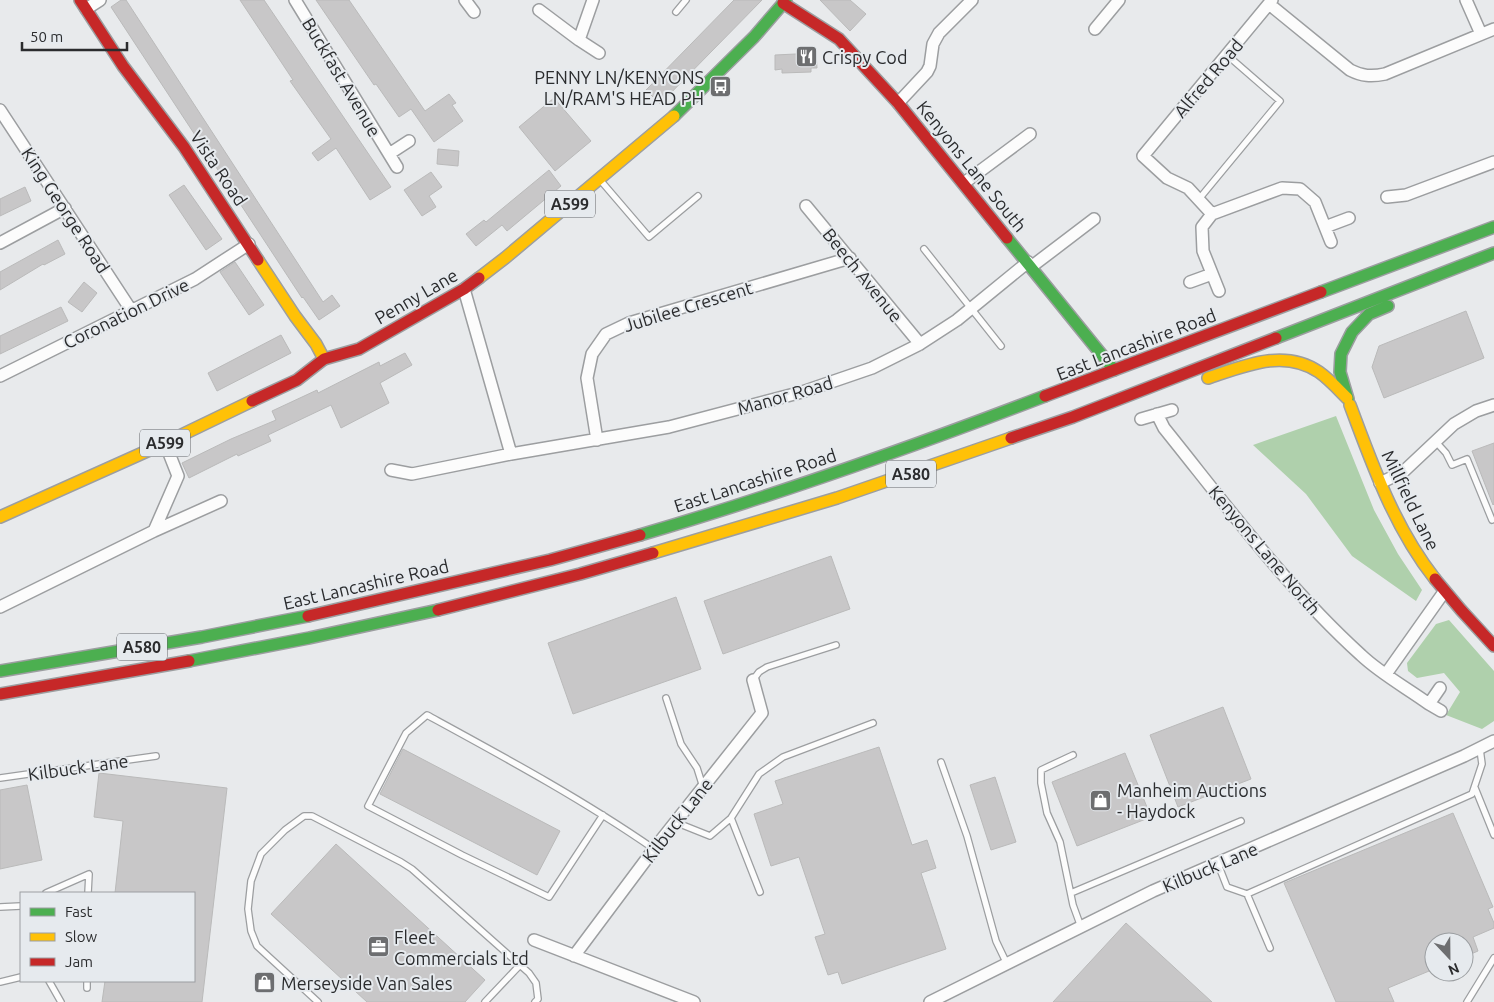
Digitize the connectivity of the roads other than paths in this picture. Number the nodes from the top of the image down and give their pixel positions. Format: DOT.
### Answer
graph roads {
  1 [pos="100,0"];
  2 [pos="295,0"];
  3 [pos="465,0"];
  4 [pos="593,0"];
  5 [pos="686,0"];
  6 [pos="972,0"];
  7 [pos="1119,0"];
  8 [pos="1466,0"];
  9 [pos="785,2"];
  10 [pos="1271,2"];
  11 [pos="83,5"];
  12 [pos="539,10"];
  13 [pos="474,12"];
  14 [pos="676,12"];
  15 [pos="1095,29"];
  16 [pos="1494,29"];
  17 [pos="1481,34"];
  18 [pos="579,40"];
  19 [pos="599,53"];
  20 [pos="1227,55"];
  21 [pos="898,103"];
  22 [pos="0,110"];
  23 [pos="1030,134"];
  24 [pos="409,141"];
  25 [pos="389,154"];
  26 [pos="1494,162"];
  27 [pos="397,166"];
  28 [pos="599,179"];
  29 [pos="964,183"];
  30 [pos="698,196"];
  31 [pos="1387,197"];
  32 [pos="1198,199"];
  33 [pos="806,206"];
  34 [pos="65,208"];
  35 [pos="1212,214"];
  36 [pos="1094,218"];
  37 [pos="1349,218"];
  38 [pos="1325,227"];
  39 [pos="1494,227"];
  40 [pos="1331,242"];
  41 [pos="0,243"];
  42 [pos="249,244"];
  43 [pos="924,250"];
  44 [pos="1494,254"];
  45 [pos="850,258"];
  46 [pos="1029,265"];
  47 [pos="1212,274"];
  48 [pos="1190,282"];
  49 [pos="464,289"];
  50 [pos="1219,291"];
  51 [pos="971,308"];
  52 [pos="131,310"];
  53 [pos="920,344"];
  54 [pos="1001,346"];
  55 [pos="324,359"];
  56 [pos="1114,370"];
  57 [pos="0,376"];
  58 [pos="1349,402"];
  59 [pos="1494,405"];
  60 [pos="1172,410"];
  61 [pos="1157,414"];
  62 [pos="1074,417"];
  63 [pos="1141,419"];
  64 [pos="597,440"];
  65 [pos="1436,442"];
  66 [pos="165,443"];
  67 [pos="511,454"];
  68 [pos="391,470"];
  69 [pos="1380,483"];
  70 [pos="221,501"];
  71 [pos="0,517"];
  72 [pos="1492,520"];
  73 [pos="154,531"];
  74 [pos="1444,592"];
  75 [pos="0,607"];
  76 [pos="836,645"];
  77 [pos="1494,646"];
  78 [pos="0,671"];
  79 [pos="1386,674"];
  80 [pos="753,680"];
  81 [pos="1440,688"];
  82 [pos="0,694"];
  83 [pos="666,698"];
  84 [pos="1430,704"];
  85 [pos="1441,711"];
  86 [pos="874,723"];
  87 [pos="1494,741"];
  88 [pos="1480,748"];
  89 [pos="1073,755"];
  90 [pos="156,756"];
  91 [pos="941,762"];
  92 [pos="0,778"];
  93 [pos="703,788"];
  94 [pos="1475,788"];
  95 [pos="603,815"];
  96 [pos="732,818"];
  97 [pos="1241,821"];
  98 [pos="675,822"];
  99 [pos="1494,835"];
  100 [pos="654,849"];
  101 [pos="1218,864"];
  102 [pos="48,892"];
  103 [pos="88,892"];
  104 [pos="760,892"];
  105 [pos="1071,893"];
  106 [pos="1247,894"];
  107 [pos="20,906"];
  108 [pos="0,907"];
  109 [pos="1080,927"];
  110 [pos="534,940"];
  111 [pos="1270,948"];
  112 [pos="574,956"];
  113 [pos="1494,958"];
  114 [pos="1006,964"];
  115 [pos="520,965"];
  116 [pos="20,976"];
  117 [pos="0,982"];
  118 [pos="50,982"];
  119 [pos="61,1002"];
  120 [pos="318,1002"];
  121 [pos="485,1002"];
  122 [pos="535,1002"];
  123 [pos="694,1002"];
  124 [pos="930,1002"];
  125 [pos="1467,1002"];
  1 -- 11 [label="street"];
  2 -- 25 [label="street, Buckfast Avenue"];
  3 -- 13 [label="street"];
  4 -- 18 [label="street"];
  5 -- 14 [label="lane"];
  6 -- 21 [label="street"];
  7 -- 15 [label="street"];
  8 -- 17 [label="street"];
  9 -- 21 [label="main road, Kenyons Lane South"];
  9 -- 28 [label="main road, Penny Lane / A599"];
  10 -- 17 [label="street"];
  10 -- 20 [label="street, Alfred Road"];
  11 -- 42 [label="main road, Vista Road"];
  12 -- 18 [label="street"];
  16 -- 17 [label="street"];
  18 -- 19 [label="street"];
  20 -- 32 [label="lane"];
  20 -- 32 [label="street, Alfred Road"];
  21 -- 29 [label="main road, Kenyons Lane South"];
  22 -- 34 [label="street, King George Road"];
  23 -- 29 [label="street"];
  24 -- 25 [label="street, Buckfast Avenue"];
  25 -- 27 [label="street, Buckfast Avenue"];
  26 -- 31 [label="street"];
  28 -- 30 [label="lane"];
  28 -- 49 [label="main road, Penny Lane / A599"];
  29 -- 46 [label="main road, Kenyons Lane South"];
  32 -- 35 [label="street"];
  33 -- 45 [label="street, Beech Avenue"];
  34 -- 41 [label="street"];
  34 -- 52 [label="street, King George Road"];
  35 -- 38 [label="street"];
  35 -- 47 [label="street"];
  36 -- 46 [label="street, Manor Road"];
  37 -- 38 [label="street"];
  38 -- 40 [label="street"];
  39 -- 56 [label="main road, East Lancashire Road / A580"];
  42 -- 52 [label="street, Coronation Drive"];
  42 -- 55 [label="main road, Vista Road"];
  43 -- 51 [label="lane"];
  44 -- 58 [label="main road, Millfield Lane"];
  44 -- 62 [label="main road, A580"];
  45 -- 53 [label="street, Beech Avenue"];
  45 -- 64 [label="street, Jubilee Crescent"];
  46 -- 51 [label="street, Manor Road"];
  46 -- 56 [label="main road, Kenyons Lane South"];
  47 -- 48 [label="street"];
  47 -- 50 [label="street"];
  49 -- 55 [label="main road, Penny Lane / A599"];
  49 -- 67 [label="street"];
  51 -- 53 [label="street, Manor Road"];
  51 -- 54 [label="lane"];
  52 -- 57 [label="street, Coronation Drive"];
  53 -- 64 [label="street, Manor Road"];
  55 -- 66 [label="main road, Penny Lane / A599"];
  56 -- 78 [label="main road, East Lancashire Road / A580"];
  58 -- 62 [label="main road"];
  58 -- 69 [label="main road, Millfield Lane"];
  59 -- 65 [label="street"];
  60 -- 61 [label="street"];
  61 -- 63 [label="street"];
  61 -- 79 [label="street, Kenyons Lane North"];
  62 -- 82 [label="main road, A580"];
  64 -- 67 [label="street, Manor Road"];
  65 -- 69 [label="street"];
  65 -- 72 [label="lane"];
  66 -- 71 [label="main road, Penny Lane / A599"];
  66 -- 73 [label="street"];
  67 -- 68 [label="street, Manor Road"];
  69 -- 74 [label="main road, Millfield Lane"];
  70 -- 73 [label="street"];
  73 -- 75 [label="street"];
  74 -- 77 [label="main road, Millfield Lane"];
  74 -- 79 [label="street"];
  76 -- 80 [label="lane"];
  79 -- 84 [label="street, Kenyons Lane North"];
  80 -- 93 [label="street, Kilbuck Lane"];
  81 -- 84 [label="street"];
  83 -- 93 [label="lane"];
  84 -- 85 [label="street, Kenyons Lane North"];
  86 -- 96 [label="lane"];
  87 -- 88 [label="street, Kilbuck Lane"];
  88 -- 94 [label="lane"];
  88 -- 101 [label="street, Kilbuck Lane"];
  89 -- 105 [label="lane"];
  90 -- 92 [label="lane, Kilbuck Lane"];
  91 -- 114 [label="lane"];
  93 -- 98 [label="street, Kilbuck Lane"];
  94 -- 99 [label="lane"];
  94 -- 106 [label="lane"];
  95 -- 95 [label="lane"];
  95 -- 100 [label="lane"];
  96 -- 98 [label="lane"];
  96 -- 104 [label="lane"];
  97 -- 105 [label="lane"];
  98 -- 100 [label="street, Kilbuck Lane"];
  100 -- 112 [label="street, Kilbuck Lane"];
  101 -- 106 [label="lane"];
  101 -- 109 [label="street, Kilbuck Lane"];
  102 -- 103 [label="lane"];
  105 -- 109 [label="lane"];
  106 -- 111 [label="lane"];
  107 -- 108 [label="lane"];
  109 -- 114 [label="street, Kilbuck Lane"];
  110 -- 112 [label="street"];
  112 -- 123 [label="street"];
  113 -- 125 [label="lane"];
  114 -- 124 [label="street, Kilbuck Lane"];
  115 -- 120 [label="lane"];
  115 -- 121 [label="lane"];
  115 -- 122 [label="lane"];
  116 -- 117 [label="lane"];
  118 -- 119 [label="lane"];
}
